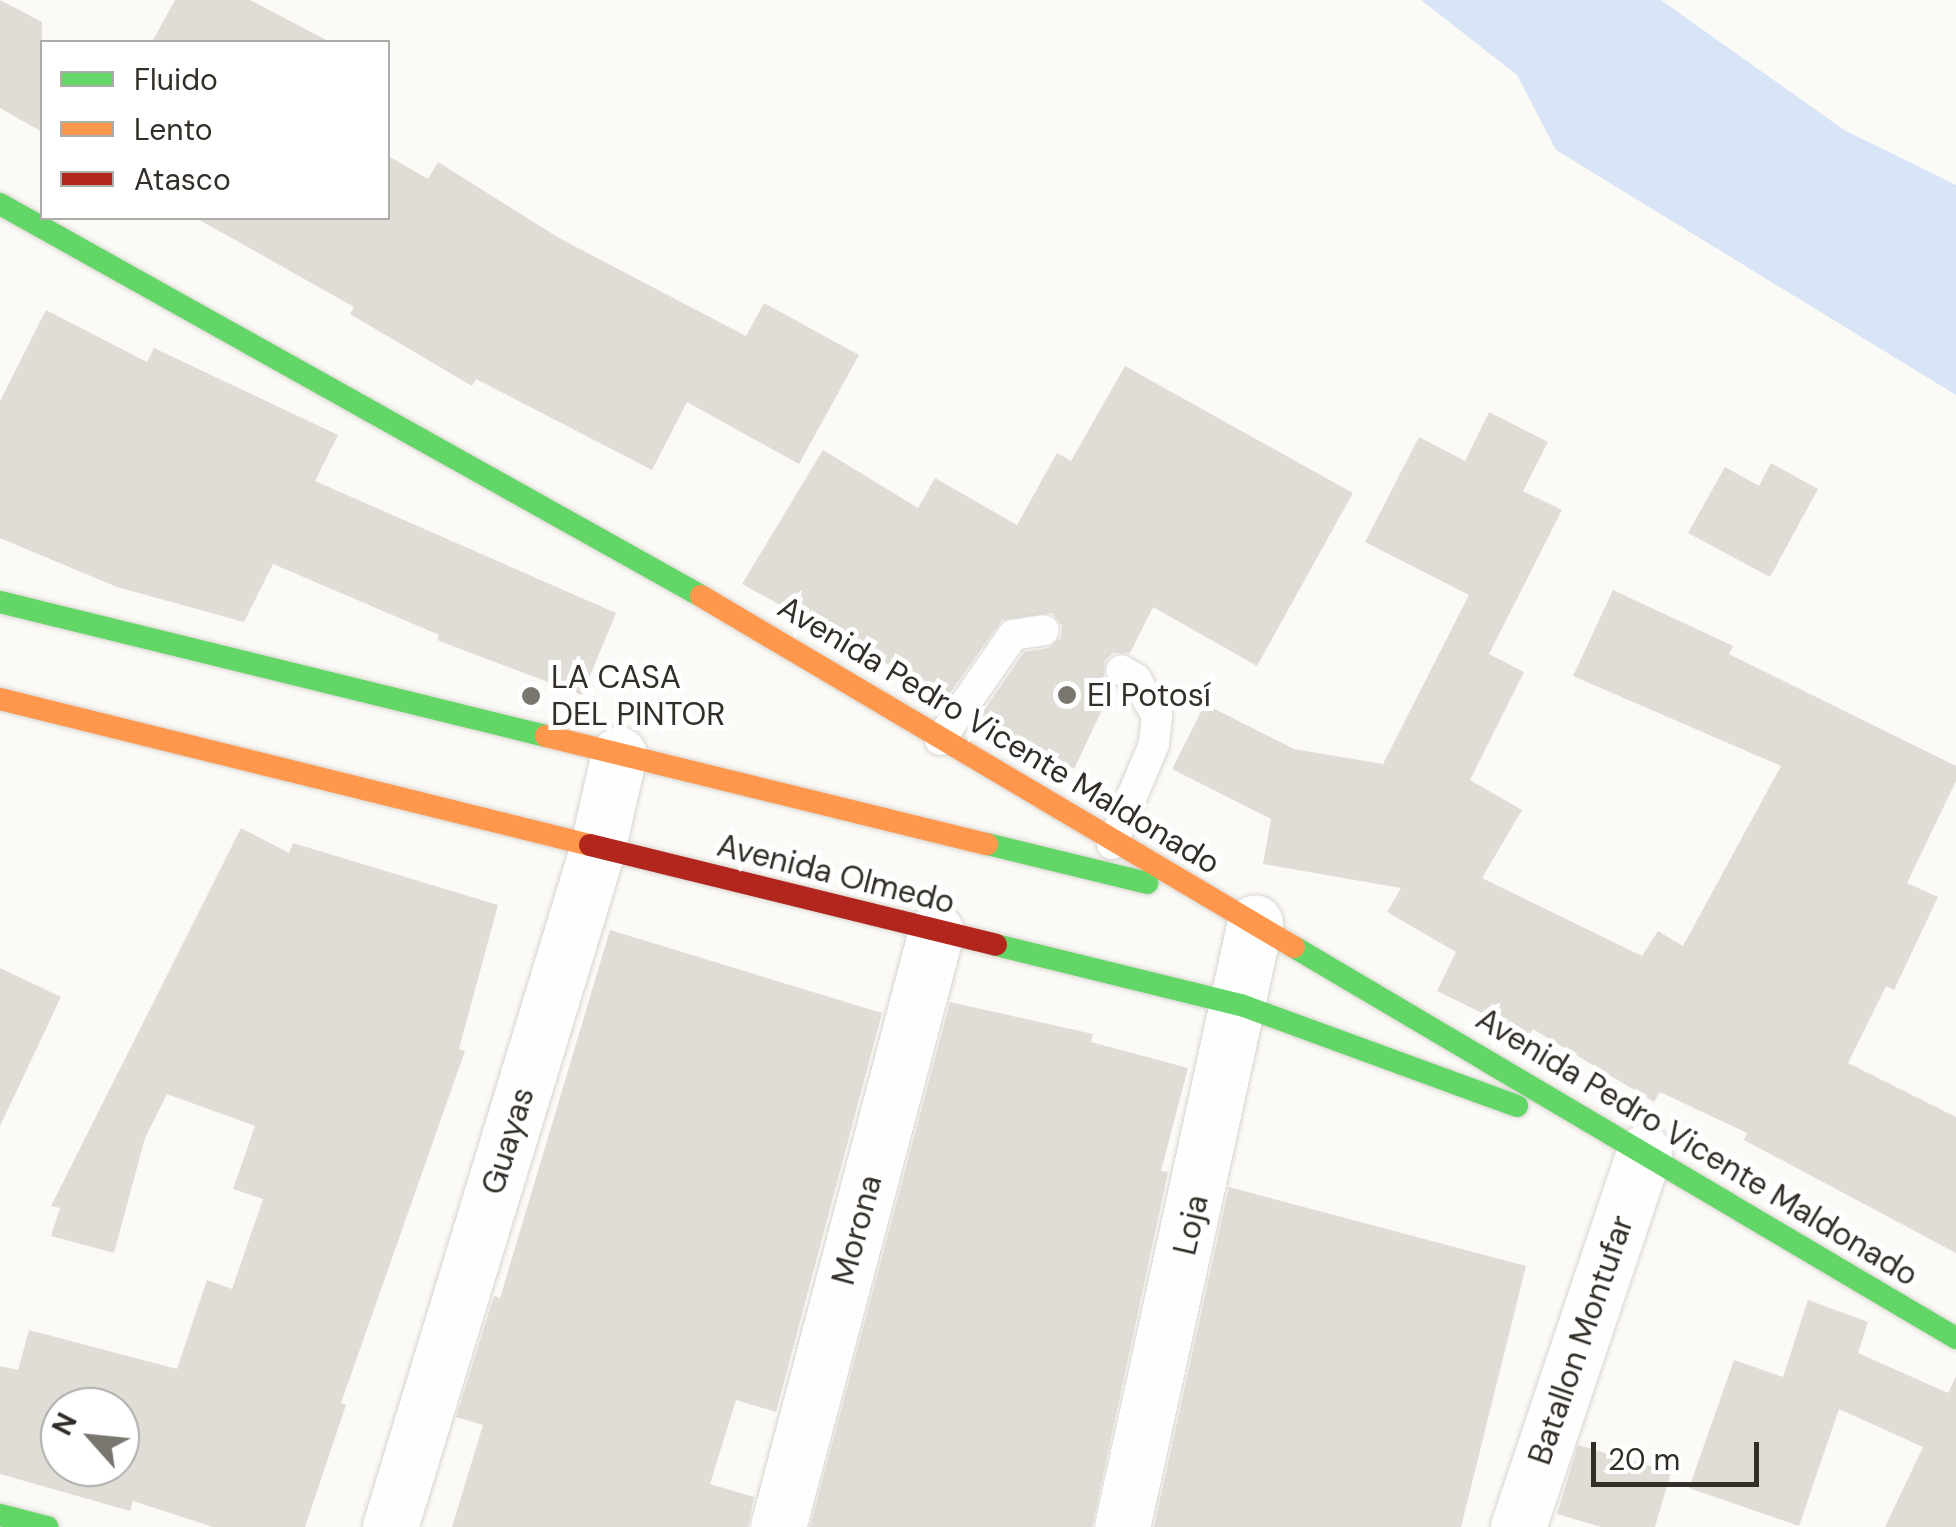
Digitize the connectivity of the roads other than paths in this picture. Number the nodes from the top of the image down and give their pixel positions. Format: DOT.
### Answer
graph roads {
  1 [pos="0,204"];
  2 [pos="0,602"];
  3 [pos="1044,630"];
  4 [pos="1121,670"];
  5 [pos="0,698"];
  6 [pos="940,740"];
  7 [pos="619,754"];
  8 [pos="1112,844"];
  9 [pos="597,850"];
  10 [pos="1234,911"];
  11 [pos="936,932"];
  12 [pos="1242,1005"];
  13 [pos="1644,1153"];
  14 [pos="1956,1338"];
  15 [pos="0,1515"];
  16 [pos="48,1527"];
  17 [pos="390,1527"];
  18 [pos="778,1527"];
  19 [pos="1122,1527"];
  20 [pos="1518,1527"];
  1 -- 6 [label="street, Avenida Pedro Vicente Maldonado"];
  2 -- 7 [label="street, Avenida Olmedo"];
  3 -- 6 [label="lane"];
  4 -- 8 [label="lane"];
  5 -- 9 [label="street, Avenida Olmedo"];
  6 -- 8 [label="street, Avenida Pedro Vicente Maldonado"];
  7 -- 9 [label="street, Guayas"];
  7 -- 10 [label="street, Avenida Olmedo"];
  8 -- 10 [label="street, Avenida Pedro Vicente Maldonado"];
  9 -- 11 [label="street, Avenida Olmedo"];
  9 -- 17 [label="street, Guayas"];
  10 -- 12 [label="street, Loja"];
  10 -- 13 [label="street, Avenida Pedro Vicente Maldonado"];
  11 -- 12 [label="street, Avenida Olmedo"];
  11 -- 18 [label="street, Morona"];
  12 -- 13 [label="street, Avenida Olmedo"];
  12 -- 19 [label="street, Loja"];
  13 -- 14 [label="street, Avenida Pedro Vicente Maldonado"];
  13 -- 20 [label="street, Batallon Montufar"];
  15 -- 16 [label="street"];
}
